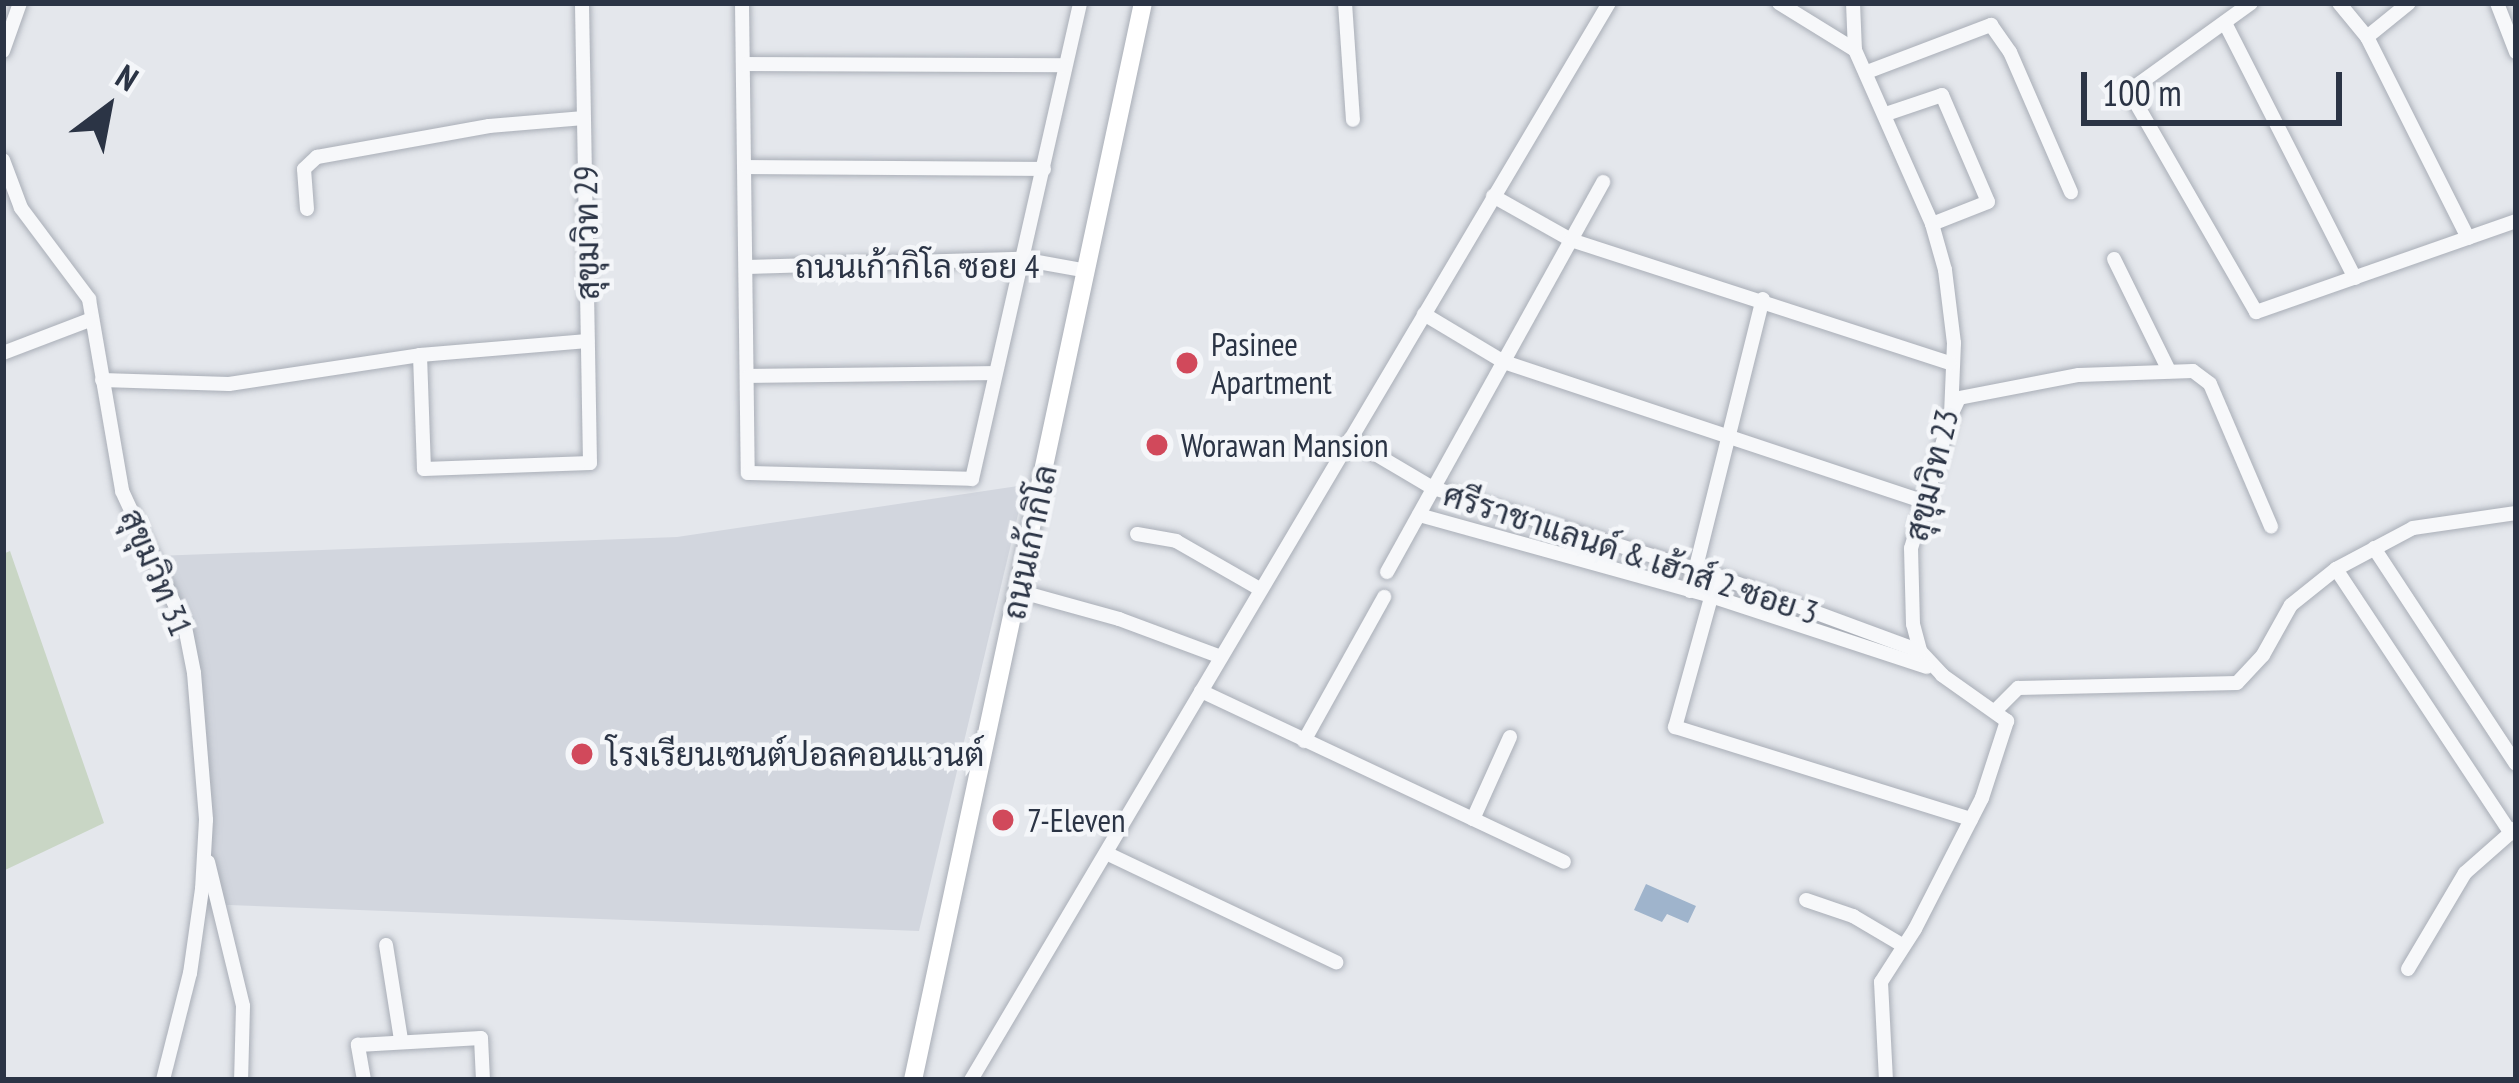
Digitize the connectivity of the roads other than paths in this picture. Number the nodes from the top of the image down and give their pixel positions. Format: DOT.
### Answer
graph roads {
  1 [pos="20,3"];
  2 [pos="582,3"];
  3 [pos="742,3"];
  4 [pos="1080,3"];
  5 [pos="1144,3"];
  6 [pos="1345,3"];
  7 [pos="1609,3"];
  8 [pos="1779,3"];
  9 [pos="1853,3"];
  10 [pos="2251,3"];
  11 [pos="2338,3"];
  12 [pos="2409,3"];
  13 [pos="2498,3"];
  14 [pos="2226,25"];
  15 [pos="2367,37"];
  16 [pos="1855,50"];
  17 [pos="3,51"];
  18 [pos="2516,52"];
  19 [pos="745,64"];
  20 [pos="1065,65"];
  21 [pos="1867,72"];
  22 [pos="1886,114"];
  23 [pos="584,118"];
  24 [pos="1353,120"];
  25 [pos="3,160"];
  26 [pos="747,167"];
  27 [pos="1044,169"];
  28 [pos="1603,182"];
  29 [pos="2071,192"];
  30 [pos="1493,196"];
  31 [pos="307,209"];
  32 [pos="2516,221"];
  33 [pos="1932,224"];
  34 [pos="2468,238"];
  35 [pos="1571,240"];
  36 [pos="1021,259"];
  37 [pos="2114,260"];
  38 [pos="747,267"];
  39 [pos="1087,271"];
  40 [pos="2356,278"];
  41 [pos="1763,299"];
  42 [pos="1424,314"];
  43 [pos="92,319"];
  44 [pos="587,341"];
  45 [pos="3,353"];
  46 [pos="420,355"];
  47 [pos="1504,362"];
  48 [pos="1950,363"];
  49 [pos="2169,371"];
  50 [pos="994,373"];
  51 [pos="749,376"];
  52 [pos="102,380"];
  53 [pos="1951,416"];
  54 [pos="1726,437"];
  55 [pos="1350,439"];
  56 [pos="1433,488"];
  57 [pos="1925,502"];
  58 [pos="2516,512"];
  59 [pos="1419,515"];
  60 [pos="2271,526"];
  61 [pos="1136,534"];
  62 [pos="2374,548"];
  63 [pos="1693,568"];
  64 [pos="2336,569"];
  65 [pos="1387,572"];
  66 [pos="1717,576"];
  67 [pos="1258,588"];
  68 [pos="1018,591"];
  69 [pos="1690,591"];
  70 [pos="1711,596"];
  71 [pos="1384,597"];
  72 [pos="1920,651"];
  73 [pos="1221,657"];
  74 [pos="1942,675"];
  75 [pos="1202,691"];
  76 [pos="1997,710"];
  77 [pos="1510,737"];
  78 [pos="1304,741"];
  79 [pos="2516,764"];
  80 [pos="1473,819"];
  81 [pos="1971,819"];
  82 [pos="2514,831"];
  83 [pos="204,850"];
  84 [pos="1106,853"];
  85 [pos="1564,862"];
  86 [pos="1806,900"];
  87 [pos="386,945"];
  88 [pos="1902,945"];
  89 [pos="1336,962"];
  90 [pos="2408,969"];
  91 [pos="401,1040"];
  92 [pos="164,1080"];
  93 [pos="241,1080"];
  94 [pos="364,1080"];
  95 [pos="483,1080"];
  96 [pos="913,1080"];
  97 [pos="971,1080"];
  98 [pos="1886,1080"];
  1 -- 17 [label="street"];
  2 -- 23 [label="street, สุขุมวิท 29"];
  3 -- 19 [label="street"];
  4 -- 20 [label="street"];
  5 -- 39 [label="main road, ถนนเก้ากิโล"];
  6 -- 24 [label="street"];
  7 -- 30 [label="street"];
  8 -- 16 [label="street"];
  9 -- 16 [label="street, สุขุมวิท 23"];
  10 -- 14 [label="street"];
  11 -- 15 [label="street"];
  12 -- 15 [label="street"];
  13 -- 18 [label="street"];
  14 -- 40 [label="street"];
  14 -- 40 [label="street"];
  15 -- 34 [label="street"];
  16 -- 21 [label="street, สุขุมวิท 23"];
  19 -- 20 [label="street"];
  19 -- 26 [label="street"];
  20 -- 27 [label="street"];
  21 -- 22 [label="street, สุขุมวิท 23"];
  21 -- 29 [label="street"];
  22 -- 33 [label="street, สุขุมวิท 23"];
  22 -- 33 [label="street"];
  23 -- 31 [label="street"];
  23 -- 44 [label="street, สุขุมวิท 29"];
  25 -- 43 [label="street, สุขุมวิท 31"];
  26 -- 27 [label="street"];
  26 -- 38 [label="street"];
  27 -- 36 [label="street"];
  28 -- 35 [label="street"];
  30 -- 35 [label="street"];
  30 -- 42 [label="street"];
  32 -- 34 [label="street"];
  33 -- 48 [label="street, สุขุมวิท 23"];
  34 -- 40 [label="street"];
  35 -- 41 [label="street"];
  35 -- 47 [label="street"];
  36 -- 38 [label="street, ถนนเก้ากิโล ซอย 4"];
  36 -- 39 [label="street, ถนนเก้ากิโล ซอย 4"];
  36 -- 50 [label="street"];
  37 -- 49 [label="street"];
  38 -- 51 [label="street"];
  39 -- 68 [label="main road, ถนนเก้ากิโล"];
  41 -- 48 [label="street"];
  41 -- 54 [label="street"];
  42 -- 47 [label="street"];
  42 -- 55 [label="street"];
  43 -- 45 [label="street"];
  43 -- 52 [label="street, สุขุมวิท 31"];
  44 -- 46 [label="street"];
  44 -- 46 [label="street, สุขุมวิท 29"];
  46 -- 52 [label="street"];
  47 -- 54 [label="street"];
  47 -- 56 [label="street"];
  48 -- 53 [label="street, สุขุมวิท 23"];
  49 -- 53 [label="street"];
  49 -- 60 [label="street"];
  50 -- 51 [label="street"];
  50 -- 51 [label="street"];
  52 -- 83 [label="street, สุขุมวิท 31"];
  53 -- 57 [label="street, สุขุมวิท 23"];
  54 -- 57 [label="street"];
  54 -- 63 [label="street"];
  55 -- 56 [label="street, ศรีราชาแลนด์ & เฮ้าส์ 2 ซอย 3"];
  55 -- 67 [label="street"];
  56 -- 59 [label="street"];
  56 -- 63 [label="street, ศรีราชาแลนด์ & เฮ้าส์ 2 ซอย 3"];
  57 -- 72 [label="street, สุขุมวิท 23"];
  58 -- 62 [label="street"];
  59 -- 65 [label="street"];
  59 -- 69 [label="street, ศรีราชาแลนด์ & เฮ้าส์ 2 ซอย 3"];
  61 -- 67 [label="street"];
  62 -- 64 [label="street"];
  62 -- 79 [label="street"];
  63 -- 66 [label="street, ศรีราชาแลนด์ & เฮ้าส์ 2 ซอย 3"];
  63 -- 69 [label="street"];
  64 -- 76 [label="street"];
  64 -- 82 [label="street"];
  66 -- 70 [label="street"];
  66 -- 72 [label="street, ศรีราชาแลนด์ & เฮ้าส์ 2 ซอย 3"];
  67 -- 73 [label="street"];
  68 -- 73 [label="street"];
  68 -- 96 [label="main road, ถนนเก้ากิโล"];
  69 -- 70 [label="street, ศรีราชาแลนด์ & เฮ้าส์ 2 ซอย 3"];
  70 -- 74 [label="street, ศรีราชาแลนด์ & เฮ้าส์ 2 ซอย 3"];
  70 -- 81 [label="street"];
  71 -- 78 [label="street"];
  72 -- 74 [label="street"];
  73 -- 75 [label="street"];
  74 -- 76 [label="street"];
  75 -- 78 [label="street"];
  75 -- 84 [label="street"];
  76 -- 81 [label="street"];
  77 -- 80 [label="street"];
  78 -- 80 [label="street"];
  80 -- 85 [label="street"];
  81 -- 88 [label="street"];
  82 -- 90 [label="street"];
  83 -- 92 [label="street, สุขุมวิท 31"];
  83 -- 93 [label="street"];
  84 -- 89 [label="street"];
  84 -- 97 [label="street"];
  86 -- 88 [label="street"];
  87 -- 91 [label="street"];
  88 -- 98 [label="street"];
  91 -- 94 [label="street"];
  91 -- 95 [label="street"];
}
